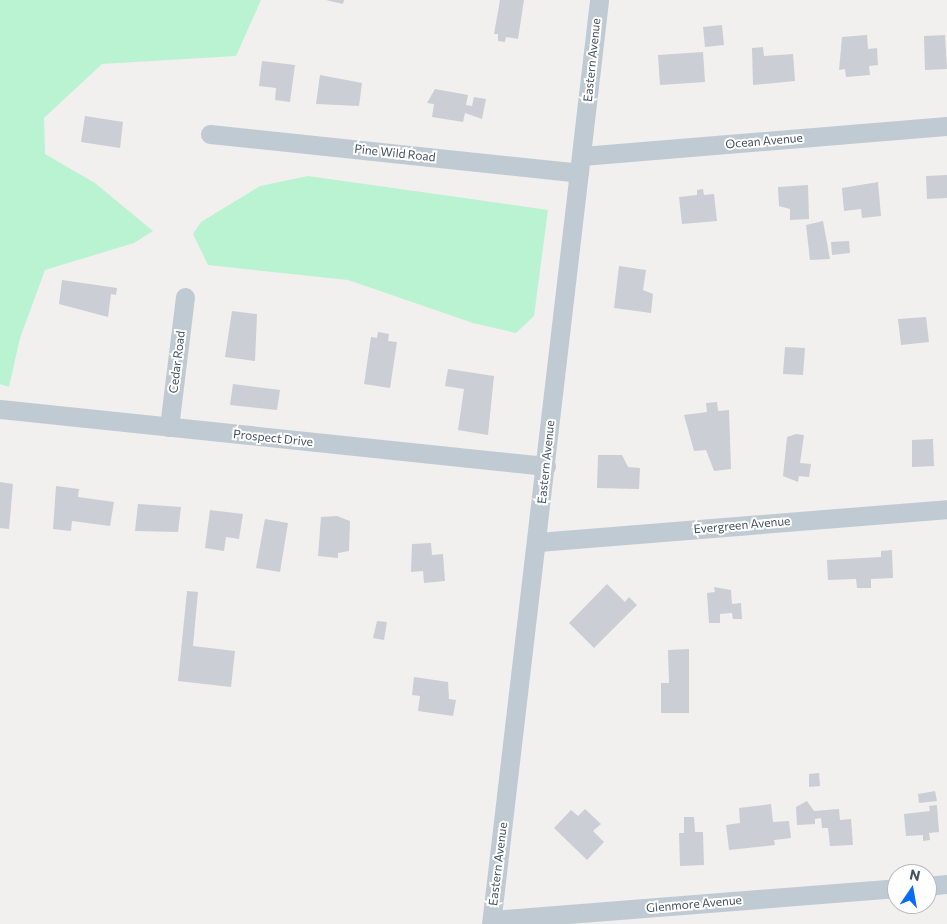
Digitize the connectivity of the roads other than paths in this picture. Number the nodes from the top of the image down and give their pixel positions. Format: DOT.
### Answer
graph roads {
  1 [pos="599,0"];
  2 [pos="947,126"];
  3 [pos="210,134"];
  4 [pos="580,165"];
  5 [pos="185,297"];
  6 [pos="0,409"];
  7 [pos="169,427"];
  8 [pos="546,466"];
  9 [pos="947,509"];
  10 [pos="538,542"];
  11 [pos="887,889"];
  12 [pos="492,922"];
  1 -- 4 [label="street, Eastern Avenue"];
  2 -- 4 [label="street, Ocean Avenue"];
  3 -- 4 [label="street, Pine Wild Road"];
  4 -- 8 [label="street, Eastern Avenue"];
  5 -- 7 [label="street, Cedar Road"];
  6 -- 7 [label="street, Prospect Drive"];
  7 -- 8 [label="street, Prospect Drive"];
  8 -- 10 [label="street, Eastern Avenue"];
  9 -- 10 [label="street, Evergreen Avenue"];
  10 -- 12 [label="street, Eastern Avenue"];
  11 -- 12 [label="street, Glenmore Avenue"];
}
